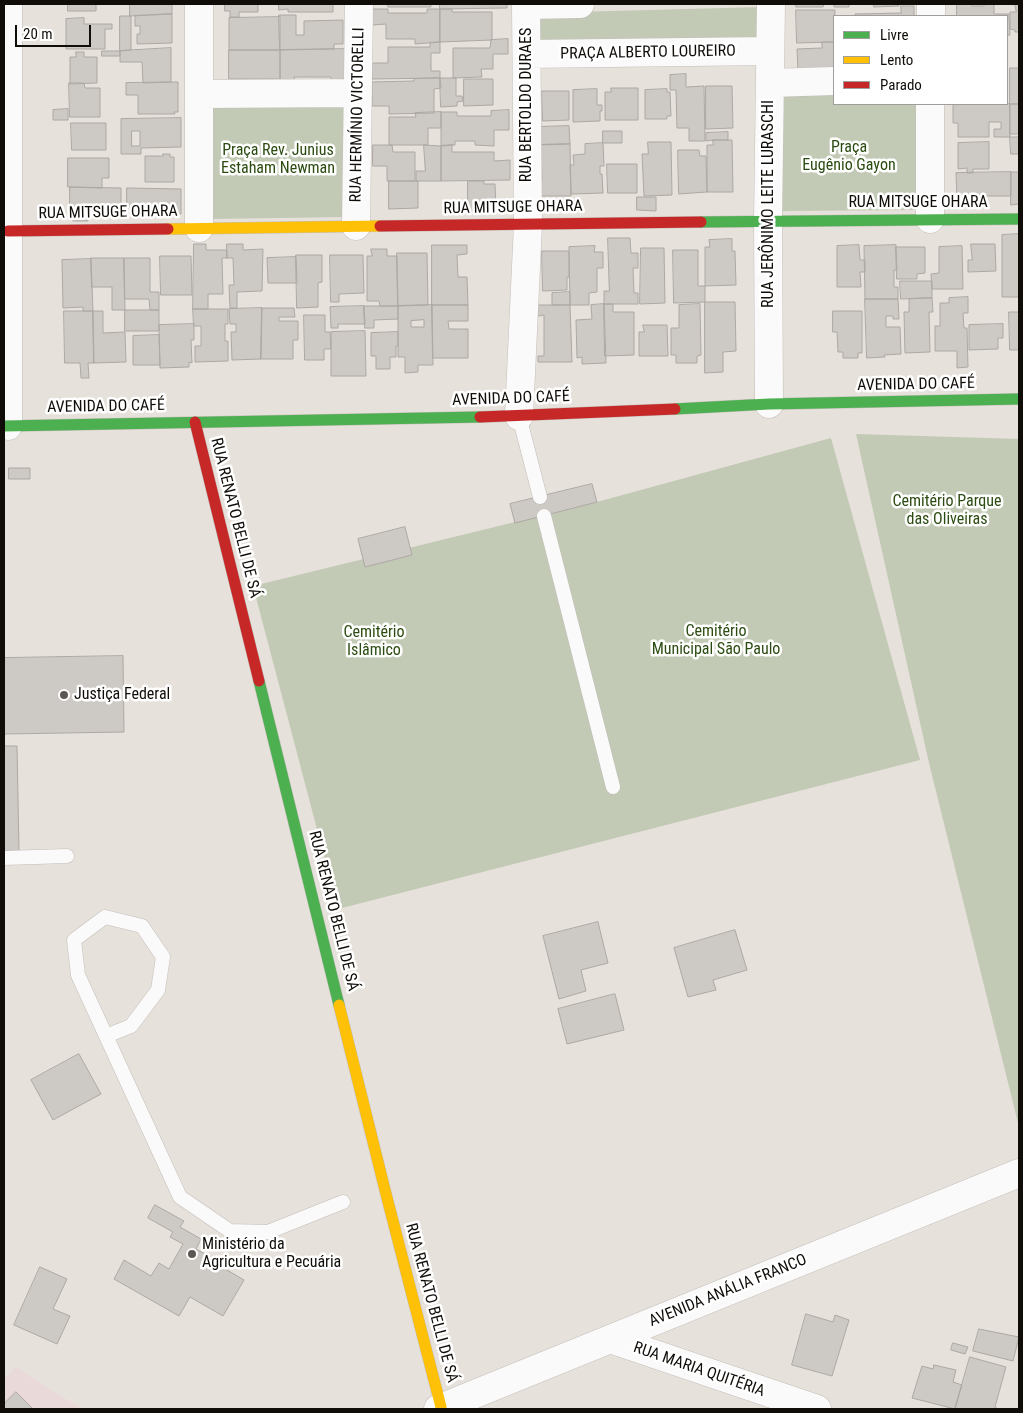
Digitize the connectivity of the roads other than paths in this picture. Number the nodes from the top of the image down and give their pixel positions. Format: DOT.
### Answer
graph roads {
  1 [pos="8,4"];
  2 [pos="199,4"];
  3 [pos="359,4"];
  4 [pos="526,4"];
  5 [pos="580,4"];
  6 [pos="770,4"];
  7 [pos="770,51"];
  8 [pos="527,54"];
  9 [pos="833,82"];
  10 [pos="770,83"];
  11 [pos="358,93"];
  12 [pos="199,94"];
  13 [pos="930,105"];
  14 [pos="930,219"];
  15 [pos="1019,219"];
  16 [pos="768,221"];
  17 [pos="528,224"];
  18 [pos="356,226"];
  19 [pos="199,228"];
  20 [pos="8,231"];
  21 [pos="1019,399"];
  22 [pos="769,404"];
  23 [pos="519,416"];
  24 [pos="194,422"];
  25 [pos="6,426"];
  26 [pos="540,497"];
  27 [pos="544,516"];
  28 [pos="613,787"];
  29 [pos="67,856"];
  30 [pos="4,858"];
  31 [pos="106,1036"];
  32 [pos="1019,1173"];
  33 [pos="343,1202"];
  34 [pos="610,1339"];
  35 [pos="440,1408"];
  36 [pos="817,1409"];
  1 -- 20 [label="street"];
  2 -- 12 [label="street"];
  3 -- 11 [label="street, RUA HERMÍNIO VICTORELLI"];
  4 -- 5 [label="street"];
  4 -- 8 [label="street, RUA BERTOLDO DURAES"];
  6 -- 7 [label="street, RUA JERÔNIMO LEITE LURASCHI"];
  7 -- 8 [label="street, PRAÇA ALBERTO LOUREIRO"];
  7 -- 10 [label="street, RUA JERÔNIMO LEITE LURASCHI"];
  8 -- 17 [label="street, RUA BERTOLDO DURAES"];
  9 -- 10 [label="street"];
  10 -- 16 [label="street, RUA JERÔNIMO LEITE LURASCHI"];
  11 -- 12 [label="street"];
  11 -- 18 [label="street, RUA HERMÍNIO VICTORELLI"];
  12 -- 19 [label="street"];
  13 -- 14 [label="street"];
  14 -- 15 [label="street, RUA MITSUGE OHARA"];
  14 -- 16 [label="street, RUA MITSUGE OHARA"];
  16 -- 17 [label="street, RUA MITSUGE OHARA"];
  16 -- 22 [label="street, RUA JERÔNIMO LEITE LURASCHI"];
  17 -- 18 [label="street, RUA MITSUGE OHARA"];
  17 -- 23 [label="street, RUA BERTOLDO DURAES"];
  18 -- 19 [label="street, RUA MITSUGE OHARA"];
  19 -- 20 [label="street, RUA MITSUGE OHARA"];
  20 -- 25 [label="street"];
  21 -- 22 [label="street, AVENIDA DO CAFÉ"];
  22 -- 23 [label="street, AVENIDA DO CAFÉ"];
  23 -- 24 [label="street, AVENIDA DO CAFÉ"];
  23 -- 26 [label="lane"];
  24 -- 25 [label="street, AVENIDA DO CAFÉ"];
  24 -- 35 [label="street, RUA RENATO BELLI DE SÁ"];
  27 -- 28 [label="lane"];
  29 -- 30 [label="lane"];
  31 -- 31 [label="lane"];
  31 -- 33 [label="lane"];
  32 -- 34 [label="street, AVENIDA ANÁLIA FRANCO"];
  34 -- 35 [label="street, AVENIDA ANÁLIA FRANCO"];
  34 -- 36 [label="street, RUA MARIA QUITÉRIA"];
}
